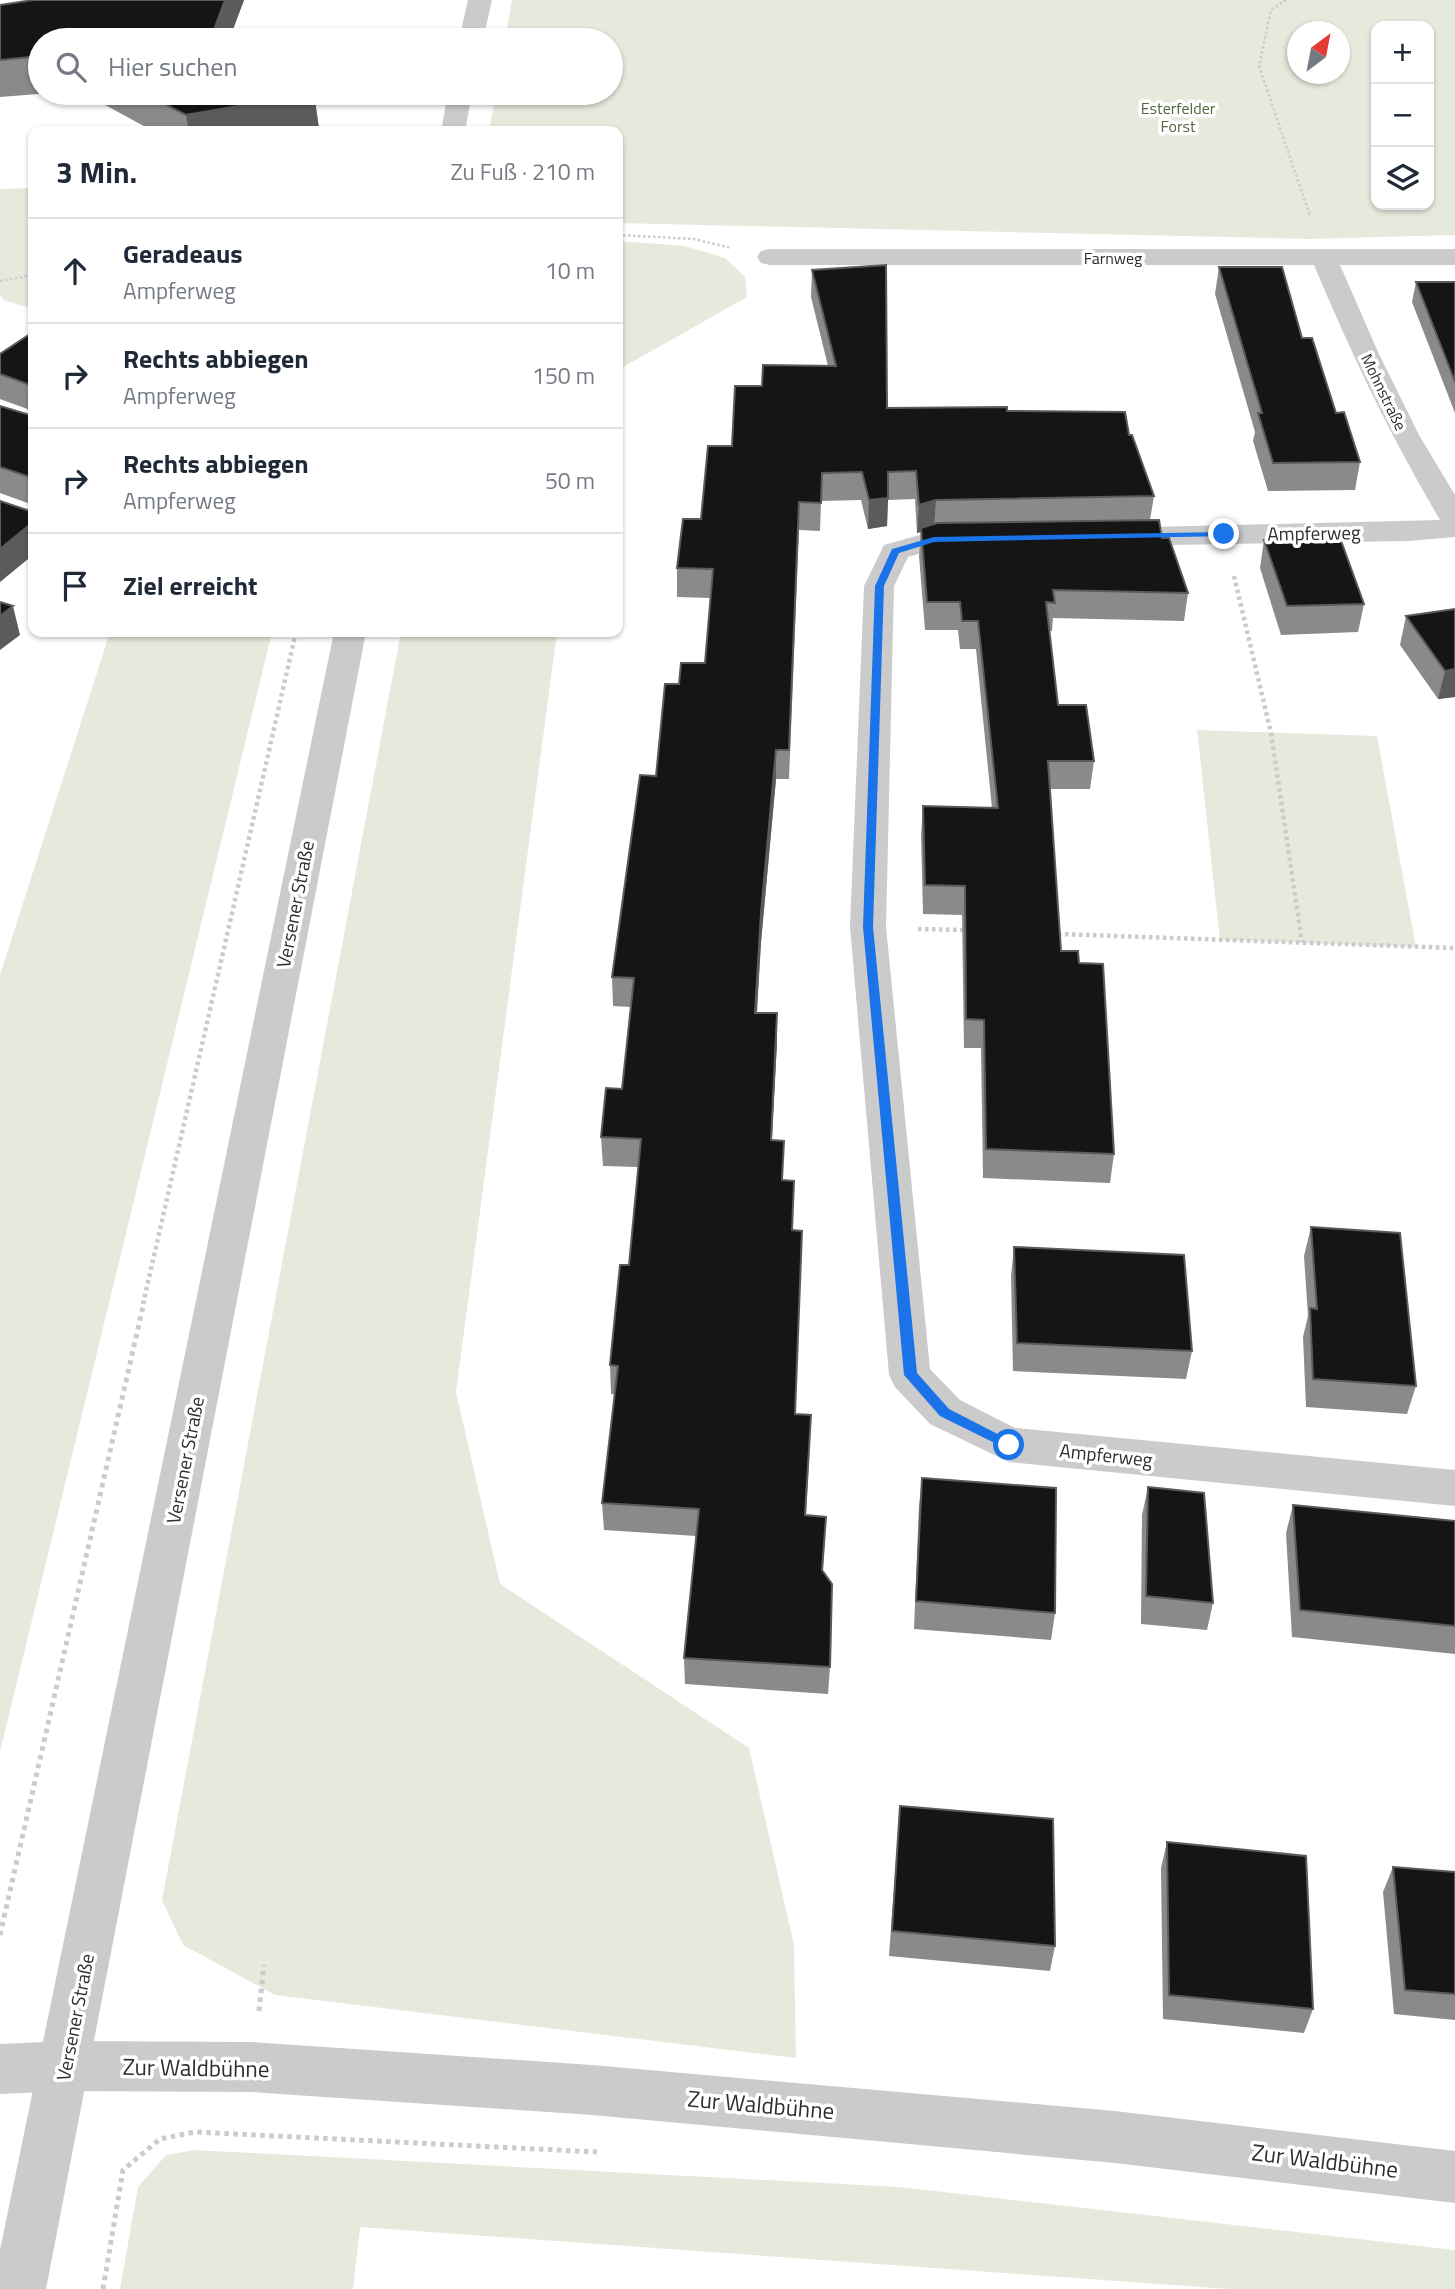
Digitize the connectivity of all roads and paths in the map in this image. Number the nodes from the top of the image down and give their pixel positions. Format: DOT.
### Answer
graph roads {
  1 [pos="480,0"];
  2 [pos="1286,0"];
  3 [pos="474,28"];
  4 [pos="458,105"];
  5 [pos="454,126"];
  6 [pos="623,235"];
  7 [pos="770,257"];
  8 [pos="1455,257"];
  9 [pos="1324,258"];
  10 [pos="28,276"];
  11 [pos="0,281"];
  12 [pos="1455,520"];
  13 [pos="1455,528"];
  14 [pos="1224,534"];
  15 [pos="1072,537"];
  16 [pos="1003,538"];
  17 [pos="295,637"];
  18 [pos="349,637"];
  19 [pos="868,927"];
  20 [pos="976,931"];
  21 [pos="1057,934"];
  22 [pos="1301,943"];
  23 [pos="1455,948"];
  24 [pos="1455,1488"];
  25 [pos="0,1935"];
  26 [pos="65,2066"];
  27 [pos="0,2069"];
  28 [pos="600,2152"];
  29 [pos="1455,2177"];
  30 [pos="19,2289"];
  31 [pos="103,2289"];
  1 -- 3 [label="street"];
  2 -- 9 [label="path"];
  4 -- 5 [label="street"];
  6 -- 7 [label="path"];
  7 -- 9 [label="street, Farnweg"];
  8 -- 9 [label="street, Farnweg"];
  9 -- 12 [label="street, Mohnstraße"];
  10 -- 11 [label="path"];
  13 -- 14 [label="street, Ampferweg"];
  14 -- 15 [label="street, Ampferweg"];
  14 -- 22 [label="path"];
  16 -- 19 [label="street, Ampferweg"];
  17 -- 25 [label="path"];
  18 -- 26 [label="street, Versener Straße"];
  19 -- 20 [label="path"];
  19 -- 24 [label="street, Ampferweg"];
  21 -- 22 [label="path"];
  22 -- 23 [label="path"];
  26 -- 27 [label="street, Zur Waldbühne"];
  26 -- 29 [label="street, Zur Waldbühne"];
  26 -- 30 [label="street, Versener Straße"];
  28 -- 31 [label="path"];
}
